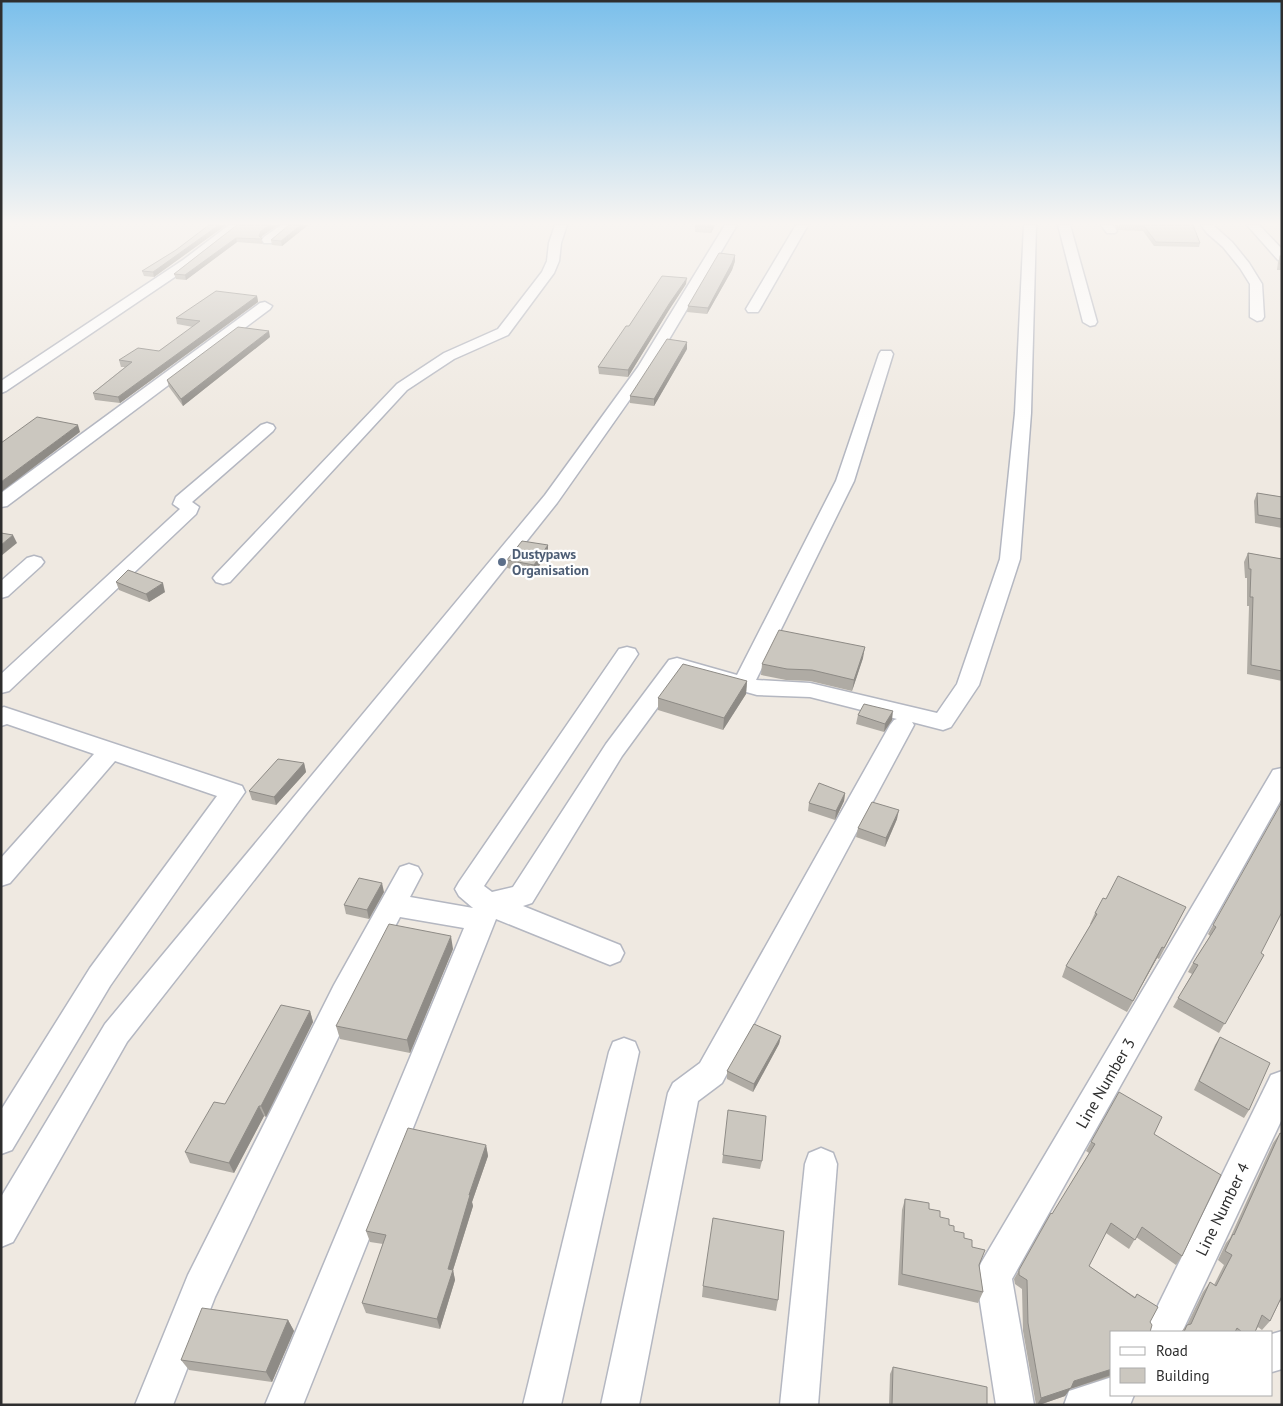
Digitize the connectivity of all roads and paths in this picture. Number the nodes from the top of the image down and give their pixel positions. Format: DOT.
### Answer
graph roads {
  1 [pos="146,291"];
  2 [pos="535,291"];
  3 [pos="692,291"];
  4 [pos="764,291"];
  5 [pos="1028,291"];
  6 [pos="1082,291"];
  7 [pos="1256,291"];
  8 [pos="265,306"];
  9 [pos="753,309"];
  10 [pos="1257,317"];
  11 [pos="1090,322"];
  12 [pos="886,354"];
  13 [pos="1,388"];
  14 [pos="267,428"];
  15 [pos="1,502"];
  16 [pos="34,562"];
  17 [pos="222,578"];
  18 [pos="1,592"];
  19 [pos="627,654"];
  20 [pos="743,684"];
  21 [pos="1,686"];
  22 [pos="1,718"];
  23 [pos="902,725"];
  24 [pos="110,751"];
  25 [pos="1282,776"];
  26 [pos="410,874"];
  27 [pos="1,876"];
  28 [pos="393,905"];
  29 [pos="485,912"];
  30 [pos="610,952"];
  31 [pos="624,1052"];
  32 [pos="1282,1085"];
  33 [pos="1,1139"];
  34 [pos="821,1164"];
  35 [pos="1,1230"];
  36 [pos="1163,1331"];
  37 [pos="1112,1396"];
  38 [pos="154,1405"];
  39 [pos="284,1405"];
  40 [pos="542,1405"];
  41 [pos="620,1405"];
  42 [pos="799,1405"];
  43 [pos="1015,1405"];
  44 [pos="1083,1405"];
  1 -- 13 [label="street"];
  2 -- 17 [label="street"];
  3 -- 35 [label="street"];
  4 -- 9 [label="street"];
  5 -- 20 [label="street"];
  6 -- 11 [label="street"];
  7 -- 10 [label="street"];
  8 -- 15 [label="street"];
  12 -- 20 [label="street"];
  14 -- 21 [label="street"];
  16 -- 18 [label="street"];
  19 -- 29 [label="street"];
  20 -- 29 [label="street"];
  22 -- 24 [label="street"];
  23 -- 41 [label="street"];
  24 -- 27 [label="street"];
  24 -- 33 [label="street"];
  25 -- 43 [label="street, Line Number 3"];
  26 -- 28 [label="street"];
  28 -- 29 [label="street"];
  28 -- 38 [label="street"];
  29 -- 30 [label="street"];
  29 -- 39 [label="street"];
  31 -- 40 [label="street"];
  32 -- 36 [label="street, Line Number 4"];
  34 -- 42 [label="street"];
  37 -- 44 [label="street"];
}
